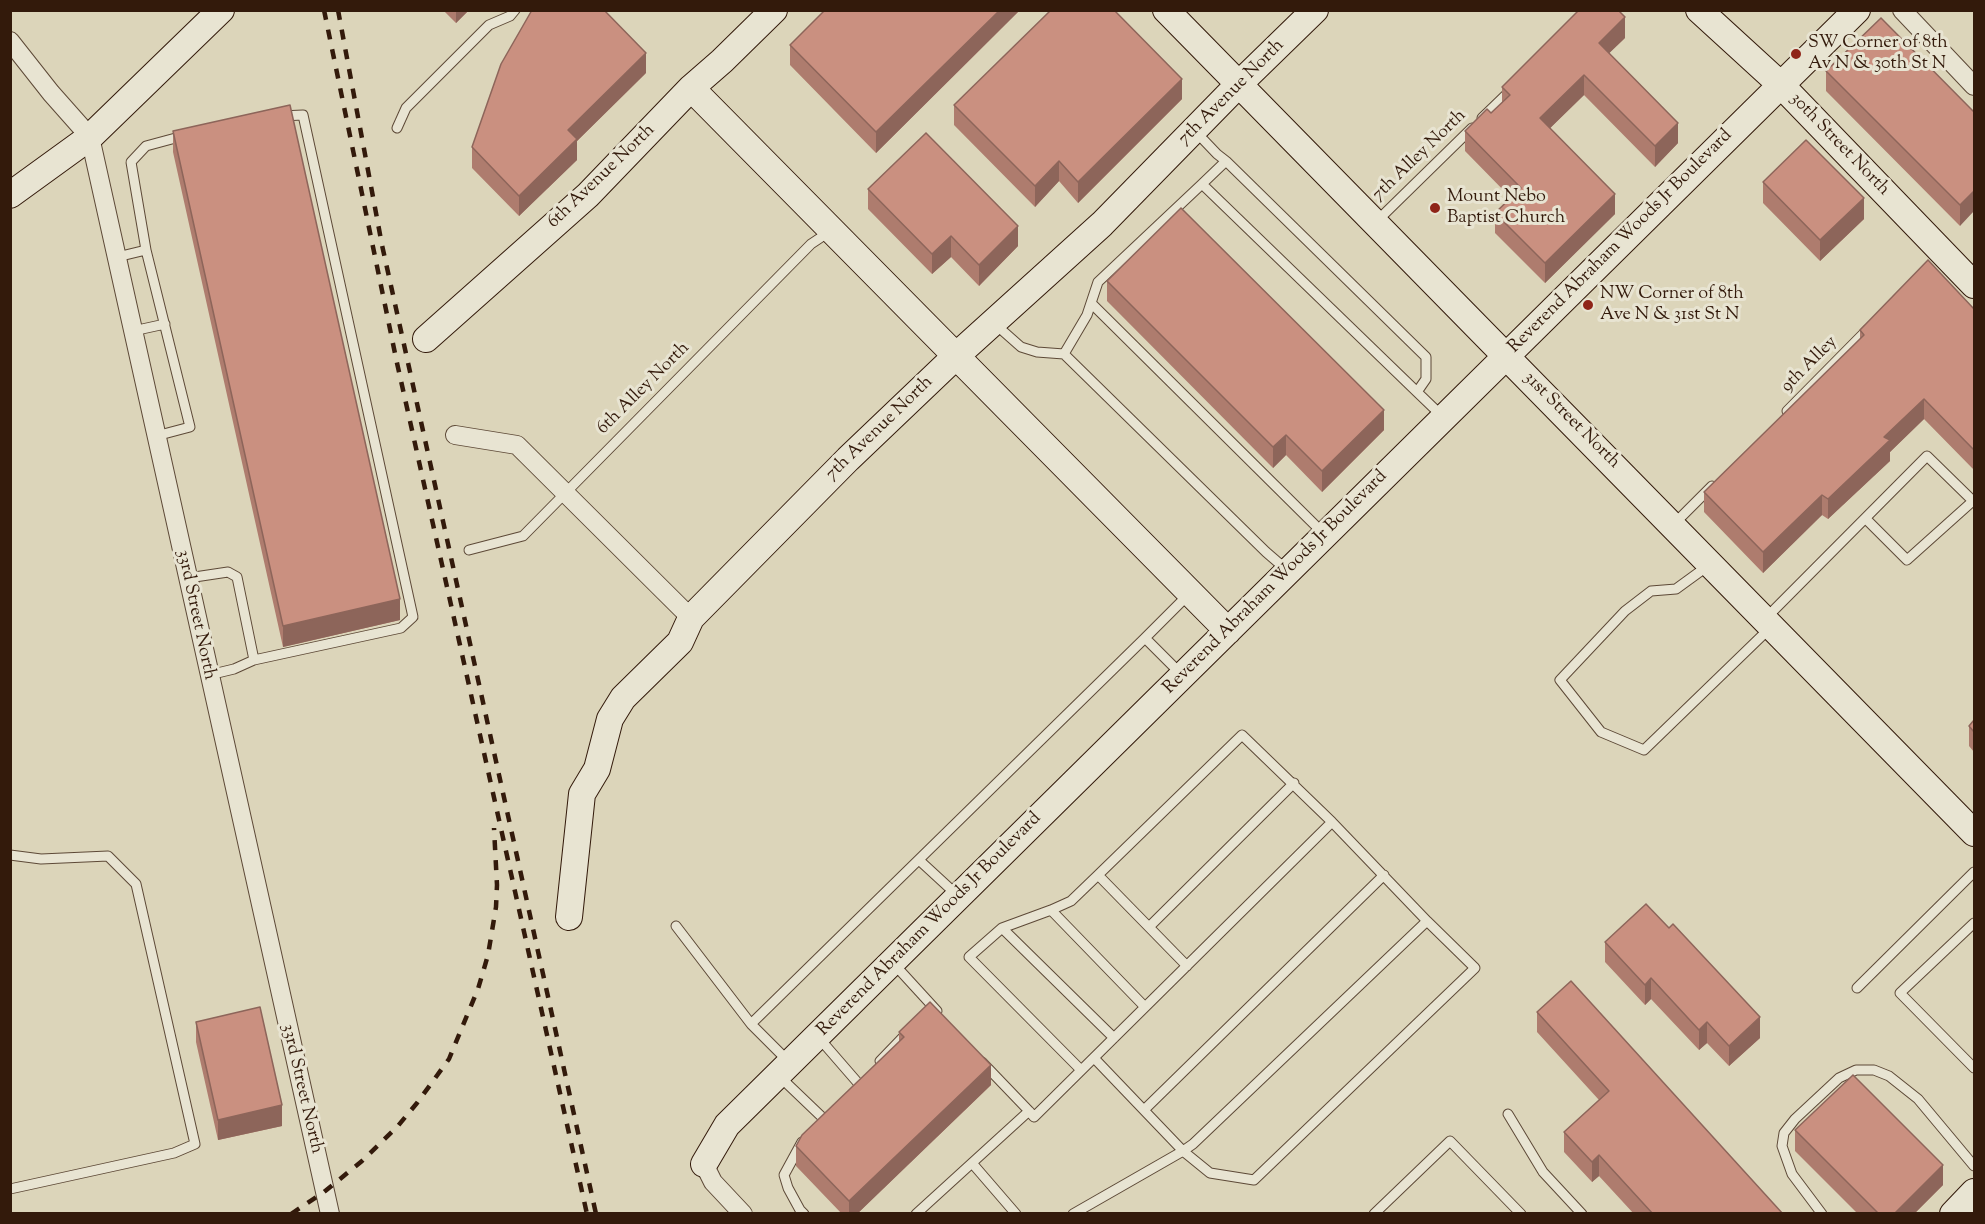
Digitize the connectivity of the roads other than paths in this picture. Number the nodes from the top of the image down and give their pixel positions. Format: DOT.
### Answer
graph roads {
  1 [pos="221,10"];
  2 [pos="515,10"];
  3 [pos="774,10"];
  4 [pos="1166,10"];
  5 [pos="1315,10"];
  6 [pos="1699,10"];
  7 [pos="1857,10"];
  8 [pos="1902,10"];
  9 [pos="10,41"];
  10 [pos="1239,84"];
  11 [pos="1516,84"];
  12 [pos="1781,85"];
  13 [pos="1974,86"];
  14 [pos="691,88"];
  15 [pos="273,116"];
  16 [pos="397,128"];
  17 [pos="1195,130"];
  18 [pos="188,134"];
  19 [pos="90,136"];
  20 [pos="1226,161"];
  21 [pos="1202,184"];
  22 [pos="10,195"];
  23 [pos="1374,223"];
  24 [pos="831,230"];
  25 [pos="146,250"];
  26 [pos="117,257"];
  27 [pos="1974,285"];
  28 [pos="1091,303"];
  29 [pos="1876,321"];
  30 [pos="993,322"];
  31 [pos="165,324"];
  32 [pos="133,331"];
  33 [pos="426,339"];
  34 [pos="1064,354"];
  35 [pos="1506,355"];
  36 [pos="956,356"];
  37 [pos="1417,392"];
  38 [pos="1783,414"];
  39 [pos="1444,417"];
  40 [pos="456,435"];
  41 [pos="156,436"];
  42 [pos="1716,483"];
  43 [pos="566,492"];
  44 [pos="1974,500"];
  45 [pos="1866,519"];
  46 [pos="1673,525"];
  47 [pos="1325,534"];
  48 [pos="469,550"];
  49 [pos="1711,564"];
  50 [pos="1288,571"];
  51 [pos="188,578"];
  52 [pos="1191,593"];
  53 [pos="691,618"];
  54 [pos="1768,622"];
  55 [pos="1228,631"];
  56 [pos="1145,639"];
  57 [pos="254,660"];
  58 [pos="208,675"];
  59 [pos="1182,676"];
  60 [pos="1294,783"];
  61 [pos="1332,822"];
  62 [pos="1974,833"];
  63 [pos="10,855"];
  64 [pos="919,860"];
  65 [pos="1974,872"];
  66 [pos="1098,875"];
  67 [pos="1384,875"];
  68 [pos="958,897"];
  69 [pos="1051,910"];
  70 [pos="569,917"];
  71 [pos="1427,921"];
  72 [pos="1974,922"];
  73 [pos="676,926"];
  74 [pos="1149,927"];
  75 [pos="1002,928"];
  76 [pos="892,962"];
  77 [pos="1187,966"];
  78 [pos="1857,988"];
  79 [pos="933,1006"];
  80 [pos="1145,1007"];
  81 [pos="924,1015"];
  82 [pos="947,1022"];
  83 [pos="751,1024"];
  84 [pos="916,1024"];
  85 [pos="817,1036"];
  86 [pos="1114,1038"];
  87 [pos="976,1054"];
  88 [pos="1094,1058"];
  89 [pos="875,1066"];
  90 [pos="1974,1068"];
  91 [pos="784,1069"];
  92 [pos="1081,1070"];
  93 [pos="867,1075"];
  94 [pos="1144,1110"];
  95 [pos="1029,1111"];
  96 [pos="1508,1114"];
  97 [pos="816,1127"];
  98 [pos="808,1136"];
  99 [pos="1183,1150"];
  100 [pos="972,1163"];
  101 [pos="704,1164"];
  102 [pos="1974,1166"];
  103 [pos="10,1189"];
  104 [pos="1974,1192"];
  105 [pos="330,1214"];
  106 [pos="743,1214"];
  107 [pos="804,1214"];
  108 [pos="916,1214"];
  109 [pos="1016,1214"];
  110 [pos="1073,1214"];
  111 [pos="1374,1214"];
  112 [pos="1521,1214"];
  113 [pos="1582,1214"];
  114 [pos="1822,1214"];
  115 [pos="1953,1214"];
  1 -- 19 [label="street"];
  2 -- 16 [label="lane"];
  3 -- 14 [label="street, 6th Avenue North"];
  4 -- 10 [label="street, 31st Street North"];
  5 -- 10 [label="street, 7th Avenue North"];
  6 -- 12 [label="street, 30th Street North"];
  7 -- 12 [label="street, Reverend Abraham Woods Jr Boulevard"];
  8 -- 13 [label="street"];
  9 -- 19 [label="street, 33rd Street North"];
  10 -- 17 [label="street, 7th Avenue North"];
  10 -- 23 [label="street, 31st Street North"];
  11 -- 23 [label="lane, 7th Alley North"];
  12 -- 27 [label="street, 30th Street North"];
  12 -- 35 [label="street, Reverend Abraham Woods Jr Boulevard"];
  14 -- 24 [label="street"];
  14 -- 33 [label="street, 6th Avenue North"];
  15 -- 57 [label="lane"];
  17 -- 20 [label="lane"];
  17 -- 30 [label="street, 7th Avenue North"];
  18 -- 25 [label="lane"];
  19 -- 22 [label="street"];
  19 -- 26 [label="street, 33rd Street North"];
  20 -- 21 [label="lane"];
  20 -- 37 [label="lane"];
  21 -- 28 [label="lane"];
  21 -- 37 [label="lane"];
  23 -- 35 [label="street, 31st Street North"];
  24 -- 36 [label="street"];
  24 -- 43 [label="lane, 6th Alley North"];
  25 -- 26 [label="lane"];
  25 -- 31 [label="lane"];
  26 -- 32 [label="street, 33rd Street North"];
  28 -- 34 [label="lane"];
  28 -- 47 [label="lane"];
  29 -- 38 [label="lane, 9th Alley"];
  30 -- 34 [label="lane"];
  30 -- 36 [label="street, 7th Avenue North"];
  31 -- 32 [label="lane"];
  31 -- 41 [label="lane"];
  32 -- 41 [label="street, 33rd Street North"];
  34 -- 50 [label="lane"];
  35 -- 39 [label="street, Reverend Abraham Woods Jr Boulevard"];
  35 -- 46 [label="street, 31st Street North"];
  36 -- 52 [label="street"];
  36 -- 53 [label="street, 7th Avenue North"];
  37 -- 39 [label="lane"];
  39 -- 47 [label="street, Reverend Abraham Woods Jr Boulevard"];
  40 -- 43 [label="street"];
  41 -- 51 [label="street, 33rd Street North"];
  42 -- 46 [label="lane"];
  43 -- 48 [label="lane, 6th Alley North"];
  43 -- 53 [label="street"];
  44 -- 45 [label="lane"];
  44 -- 45 [label="lane"];
  45 -- 54 [label="lane"];
  46 -- 49 [label="street, 31st Street North"];
  47 -- 50 [label="street, Reverend Abraham Woods Jr Boulevard"];
  49 -- 54 [label="street, 31st Street North"];
  49 -- 54 [label="lane"];
  50 -- 55 [label="street, Reverend Abraham Woods Jr Boulevard"];
  51 -- 57 [label="lane"];
  51 -- 58 [label="street, 33rd Street North"];
  52 -- 55 [label="street"];
  52 -- 56 [label="lane"];
  53 -- 70 [label="street, 7th Avenue North"];
  54 -- 62 [label="street, 31st Street North"];
  55 -- 59 [label="street, Reverend Abraham Woods Jr Boulevard"];
  56 -- 59 [label="lane"];
  56 -- 64 [label="lane"];
  57 -- 58 [label="lane"];
  58 -- 105 [label="street, 33rd Street North"];
  59 -- 68 [label="street, Reverend Abraham Woods Jr Boulevard"];
  60 -- 61 [label="lane"];
  60 -- 66 [label="lane"];
  60 -- 74 [label="lane"];
  61 -- 67 [label="lane"];
  61 -- 77 [label="lane"];
  63 -- 103 [label="lane"];
  64 -- 68 [label="lane"];
  64 -- 83 [label="lane"];
  65 -- 78 [label="lane"];
  66 -- 69 [label="lane"];
  66 -- 74 [label="lane"];
  67 -- 71 [label="lane"];
  67 -- 94 [label="lane"];
  68 -- 76 [label="street, Reverend Abraham Woods Jr Boulevard"];
  69 -- 75 [label="lane"];
  69 -- 80 [label="lane"];
  71 -- 99 [label="lane"];
  71 -- 99 [label="lane"];
  72 -- 90 [label="lane"];
  73 -- 83 [label="lane"];
  74 -- 77 [label="lane"];
  75 -- 86 [label="lane"];
  75 -- 92 [label="lane"];
  76 -- 79 [label="lane"];
  76 -- 85 [label="street, Reverend Abraham Woods Jr Boulevard"];
  77 -- 80 [label="lane"];
  79 -- 81 [label="lane"];
  79 -- 82 [label="lane"];
  80 -- 86 [label="lane"];
  83 -- 91 [label="lane"];
  84 -- 89 [label="lane"];
  85 -- 91 [label="street, Reverend Abraham Woods Jr Boulevard"];
  85 -- 93 [label="lane"];
  86 -- 88 [label="lane"];
  87 -- 95 [label="lane"];
  88 -- 92 [label="lane"];
  88 -- 94 [label="lane"];
  91 -- 97 [label="lane"];
  91 -- 101 [label="street, Reverend Abraham Woods Jr Boulevard"];
  92 -- 95 [label="lane"];
  94 -- 99 [label="lane"];
  95 -- 100 [label="lane"];
  96 -- 113 [label="lane"];
  98 -- 107 [label="lane"];
  99 -- 110 [label="lane"];
  100 -- 108 [label="lane"];
  100 -- 109 [label="lane"];
  101 -- 106 [label="street"];
  102 -- 114 [label="lane"];
  104 -- 115 [label="street"];
  111 -- 112 [label="lane"];
}
